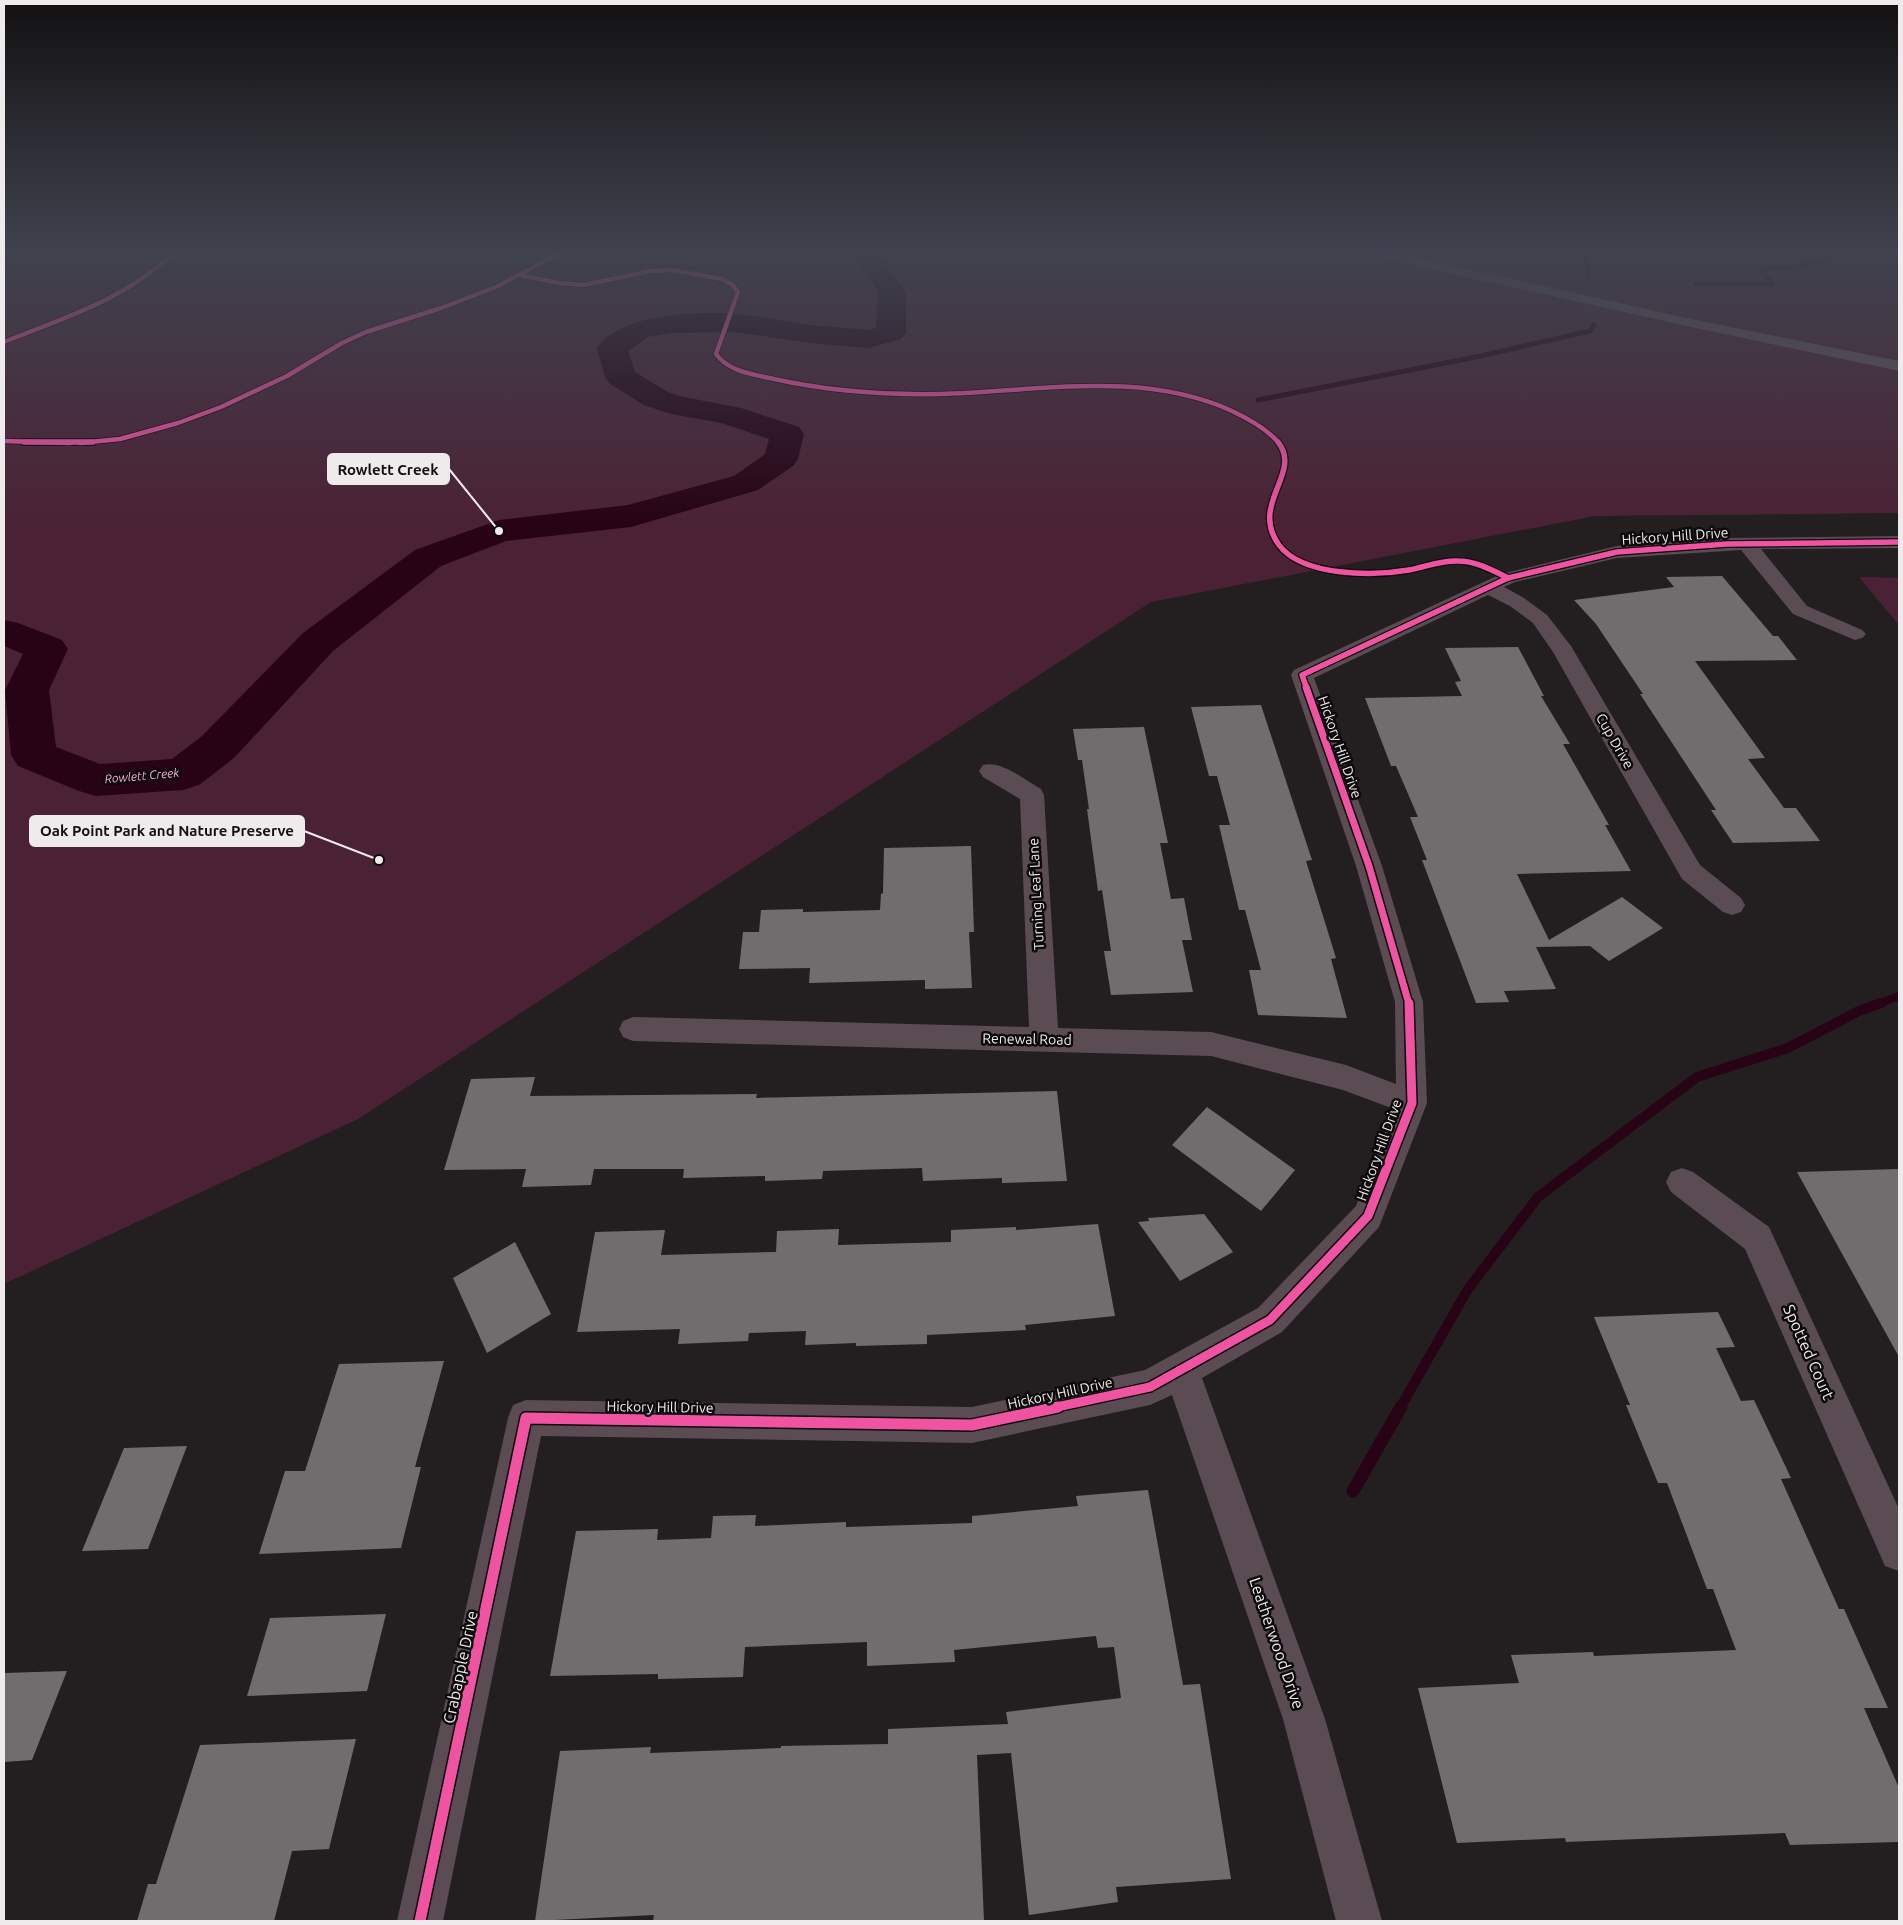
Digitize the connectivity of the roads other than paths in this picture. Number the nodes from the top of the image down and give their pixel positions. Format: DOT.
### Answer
graph roads {
  1 [pos="1772,340"];
  2 [pos="1899,366"];
  3 [pos="1899,542"];
  4 [pos="1747,544"];
  5 [pos="1488,587"];
  6 [pos="1854,634"];
  7 [pos="991,771"];
  8 [pos="1732,905"];
  9 [pos="633,1029"];
  10 [pos="1044,1040"];
  11 [pos="1412,1104"];
  12 [pos="1682,1182"];
  13 [pos="1181,1370"];
  14 [pos="526,1418"];
  15 [pos="1899,1552"];
  16 [pos="420,1921"];
  17 [pos="1359,1921"];
  1 -- 2 [label="main road"];
  3 -- 4 [label="street, Hickory Hill Drive"];
  4 -- 5 [label="street, Hickory Hill Drive"];
  4 -- 6 [label="street"];
  5 -- 8 [label="street, Cup Drive"];
  5 -- 11 [label="street, Hickory Hill Drive"];
  7 -- 10 [label="street, Turning Leaf Lane"];
  9 -- 10 [label="street, Renewal Road"];
  10 -- 11 [label="street, Renewal Road"];
  11 -- 13 [label="street, Hickory Hill Drive"];
  12 -- 15 [label="street, Spotted Court"];
  13 -- 14 [label="street, Hickory Hill Drive"];
  13 -- 17 [label="street, Leatherwood Drive"];
  14 -- 16 [label="street, Crabapple Drive"];
}
